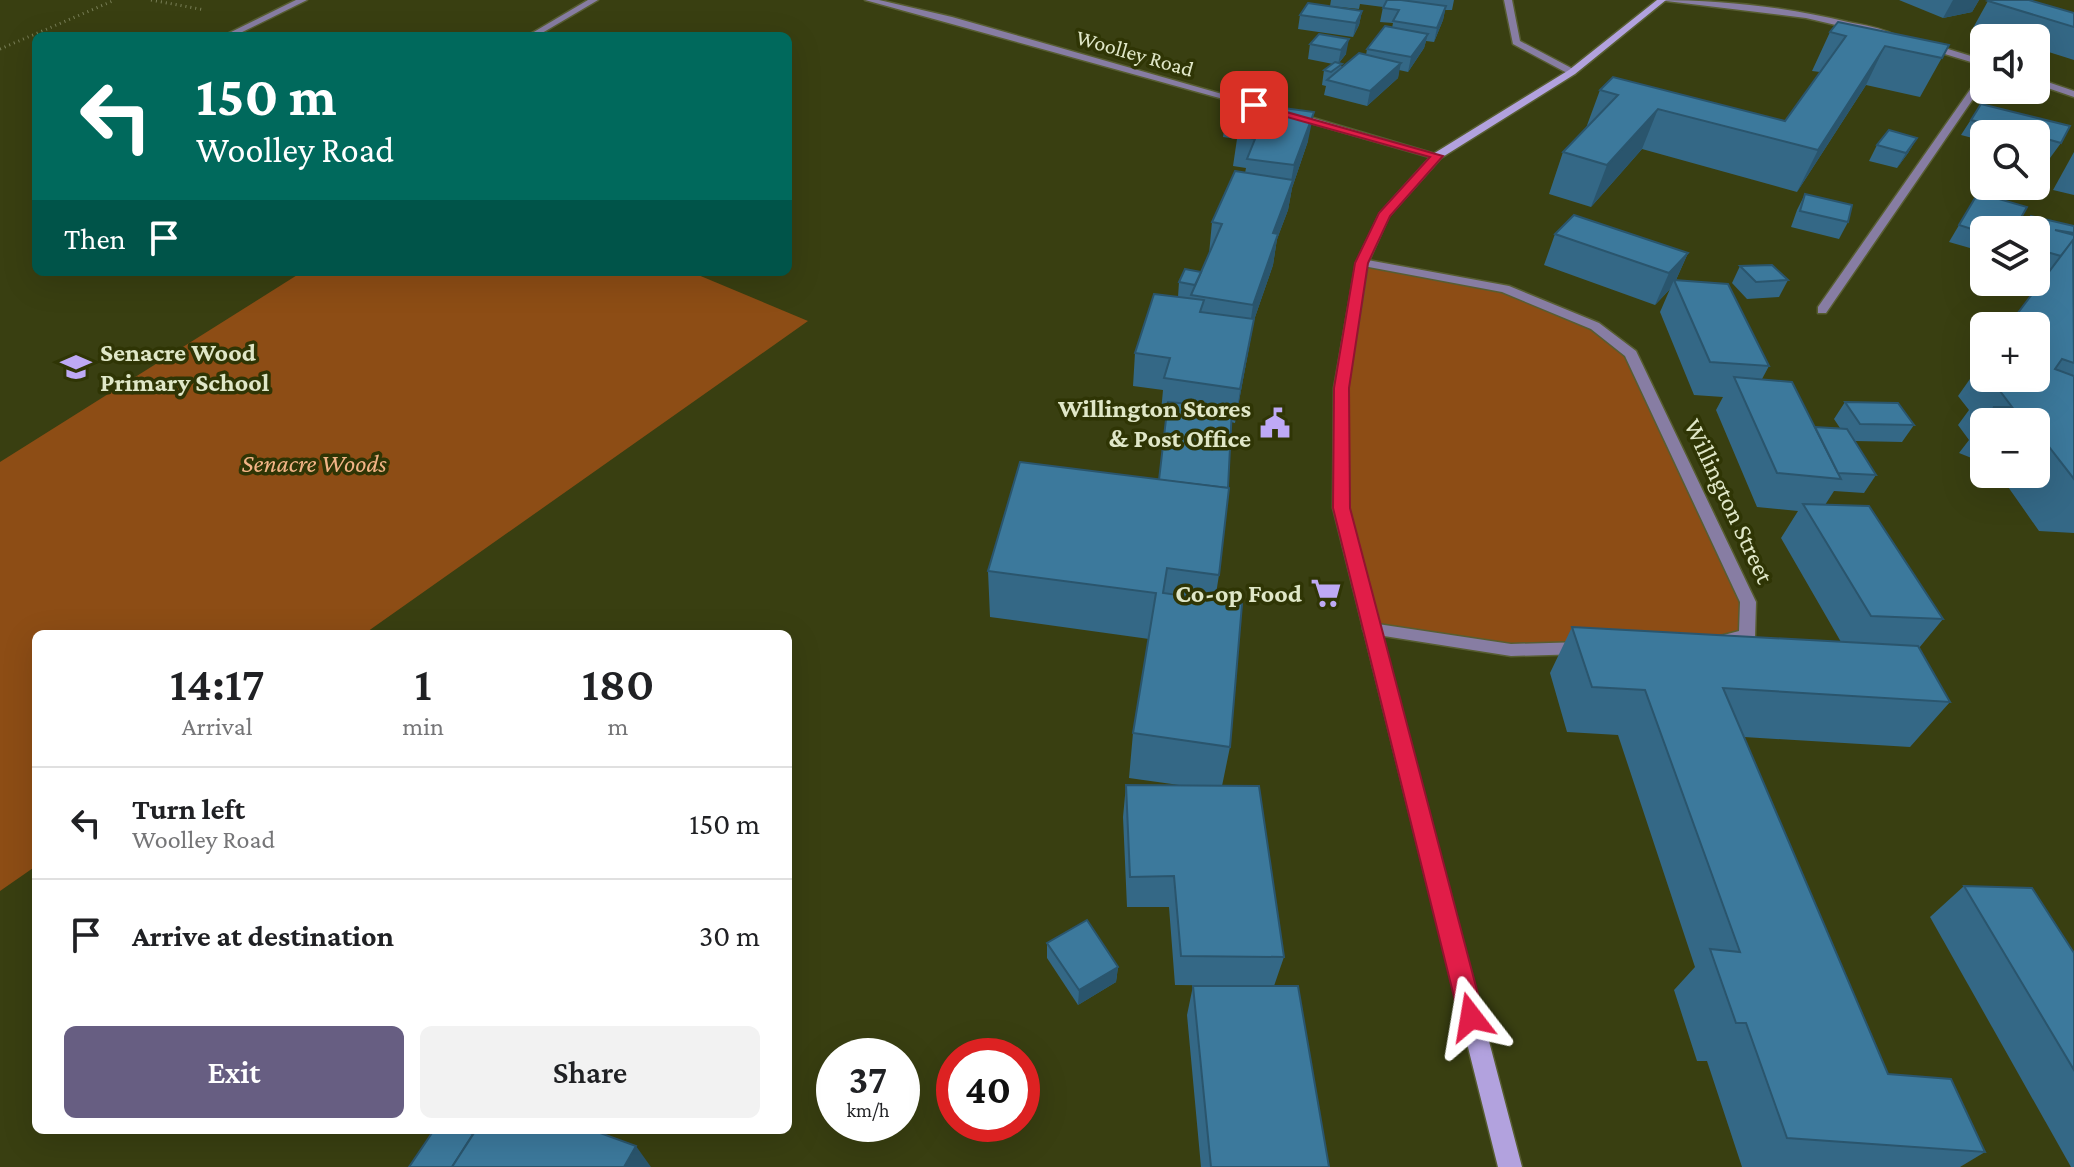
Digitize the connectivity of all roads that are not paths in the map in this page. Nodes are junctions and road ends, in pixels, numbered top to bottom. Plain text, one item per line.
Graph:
1 (303, 0) edge
2 (594, 0) edge
3 (869, 0) edge
4 (1508, 0) edge
5 (1662, 0) edge
6 (235, 32) edge
7 (538, 32) edge
8 (1902, 38) edge
9 (1915, 42) edge
10 (1970, 59) edge
11 (1572, 72) junction
12 (2050, 86) edge
13 (2074, 94) edge
14 (1970, 96) edge
15 (1437, 156) junction
16 (1362, 263) junction
17 (1822, 310) dead end
18 (1371, 629) junction
19 (1710, 642) edge
20 (1604, 647) edge
21 (1510, 1167) edge

1 - 6 street
2 - 7 street
3 - 15 street, Woolley Road
4 - 11 street
5 - 8 street
5 - 11 street
9 - 10 street
11 - 15 street
12 - 13 street
14 - 17 street
15 - 16 street
16 - 18 street
16 - 19 street, Willington Street
18 - 20 street
18 - 21 street

